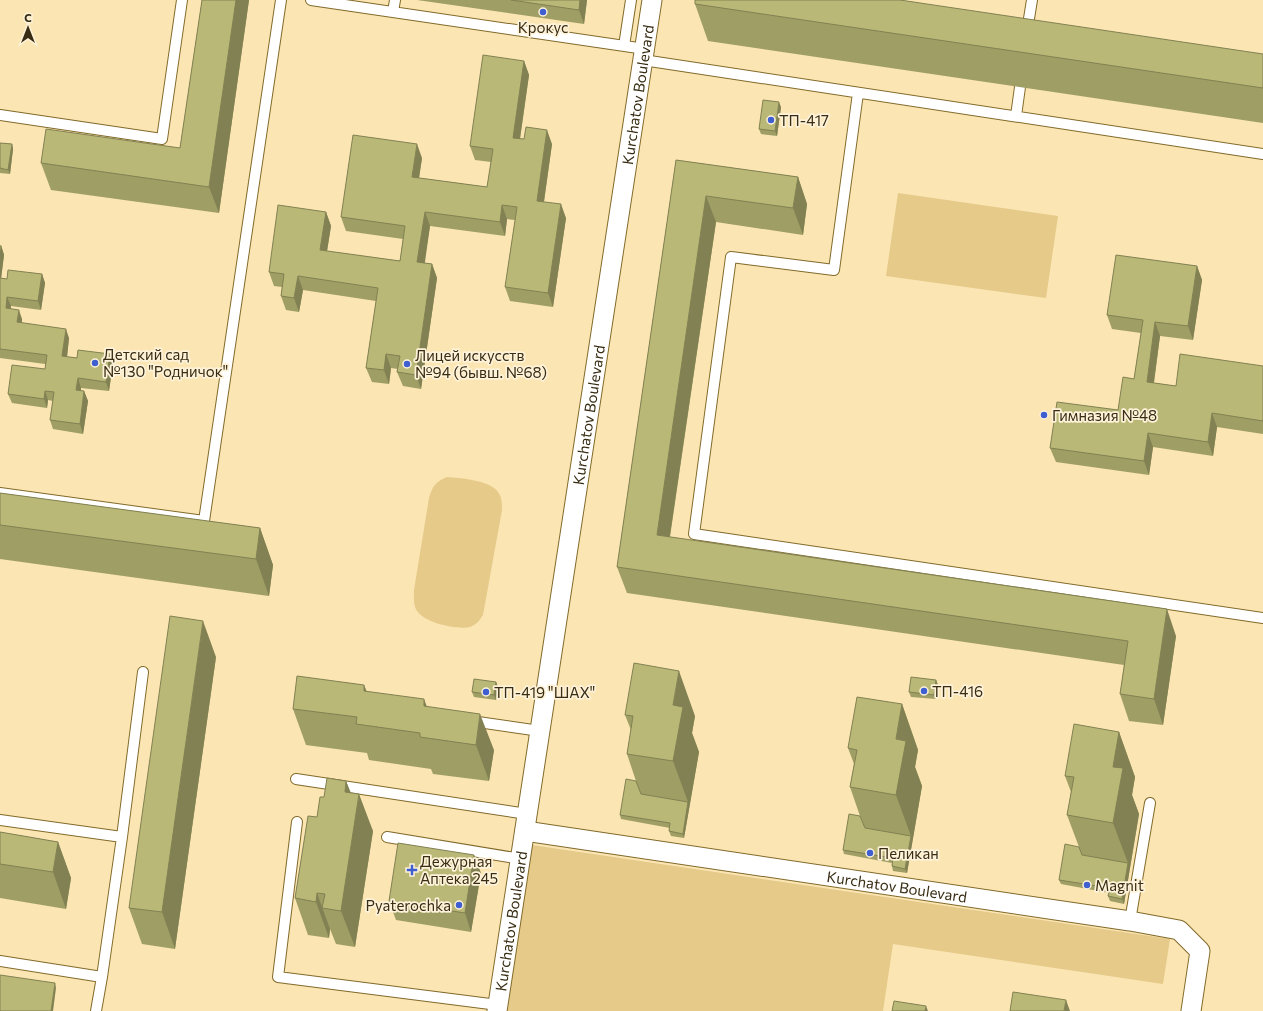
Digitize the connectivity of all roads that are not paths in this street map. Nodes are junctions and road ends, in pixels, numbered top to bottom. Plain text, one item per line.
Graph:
1 (182, 0) edge
2 (281, 0) edge
3 (311, 0) edge
4 (395, 0) edge
5 (631, 0) edge
6 (652, 0) edge
7 (1032, 0) edge
8 (393, 12) junction
9 (1026, 37) edge
10 (624, 46) junction
11 (644, 54) junction
12 (1020, 87) dead end
13 (858, 92) junction
14 (0, 115) edge
15 (1016, 116) junction
16 (1263, 154) edge
17 (0, 493) edge
18 (1263, 618) edge
19 (143, 672) dead end
20 (462, 720) edge
21 (540, 731) junction
22 (296, 779) dead end
23 (1150, 803) dead end
24 (0, 820) edge
25 (297, 822) dead end
26 (526, 822) junction
27 (122, 837) junction
28 (387, 837) dead end
29 (521, 859) junction
30 (1130, 921) junction
31 (0, 961) edge
32 (102, 977) junction
33 (498, 1008) edge
34 (96, 1011) edge
35 (1191, 1011) edge

1 - 14 lane
2 - 17 lane
3 - 8 lane
4 - 8 lane
5 - 10 lane
6 - 11 street, Kurchatov Boulevard
7 - 9 lane
8 - 10 lane
10 - 11 lane
11 - 13 lane
11 - 21 street, Kurchatov Boulevard
12 - 15 lane
13 - 15 lane
13 - 18 lane
15 - 16 lane
19 - 27 lane
20 - 21 lane
21 - 26 street, Kurchatov Boulevard
22 - 26 lane
23 - 30 lane
24 - 27 lane
25 - 33 lane
26 - 29 street, Kurchatov Boulevard
26 - 30 street, Kurchatov Boulevard
27 - 32 lane
28 - 29 lane
29 - 33 street, Kurchatov Boulevard
30 - 35 street, Kurchatov Boulevard
31 - 32 lane
32 - 34 lane

